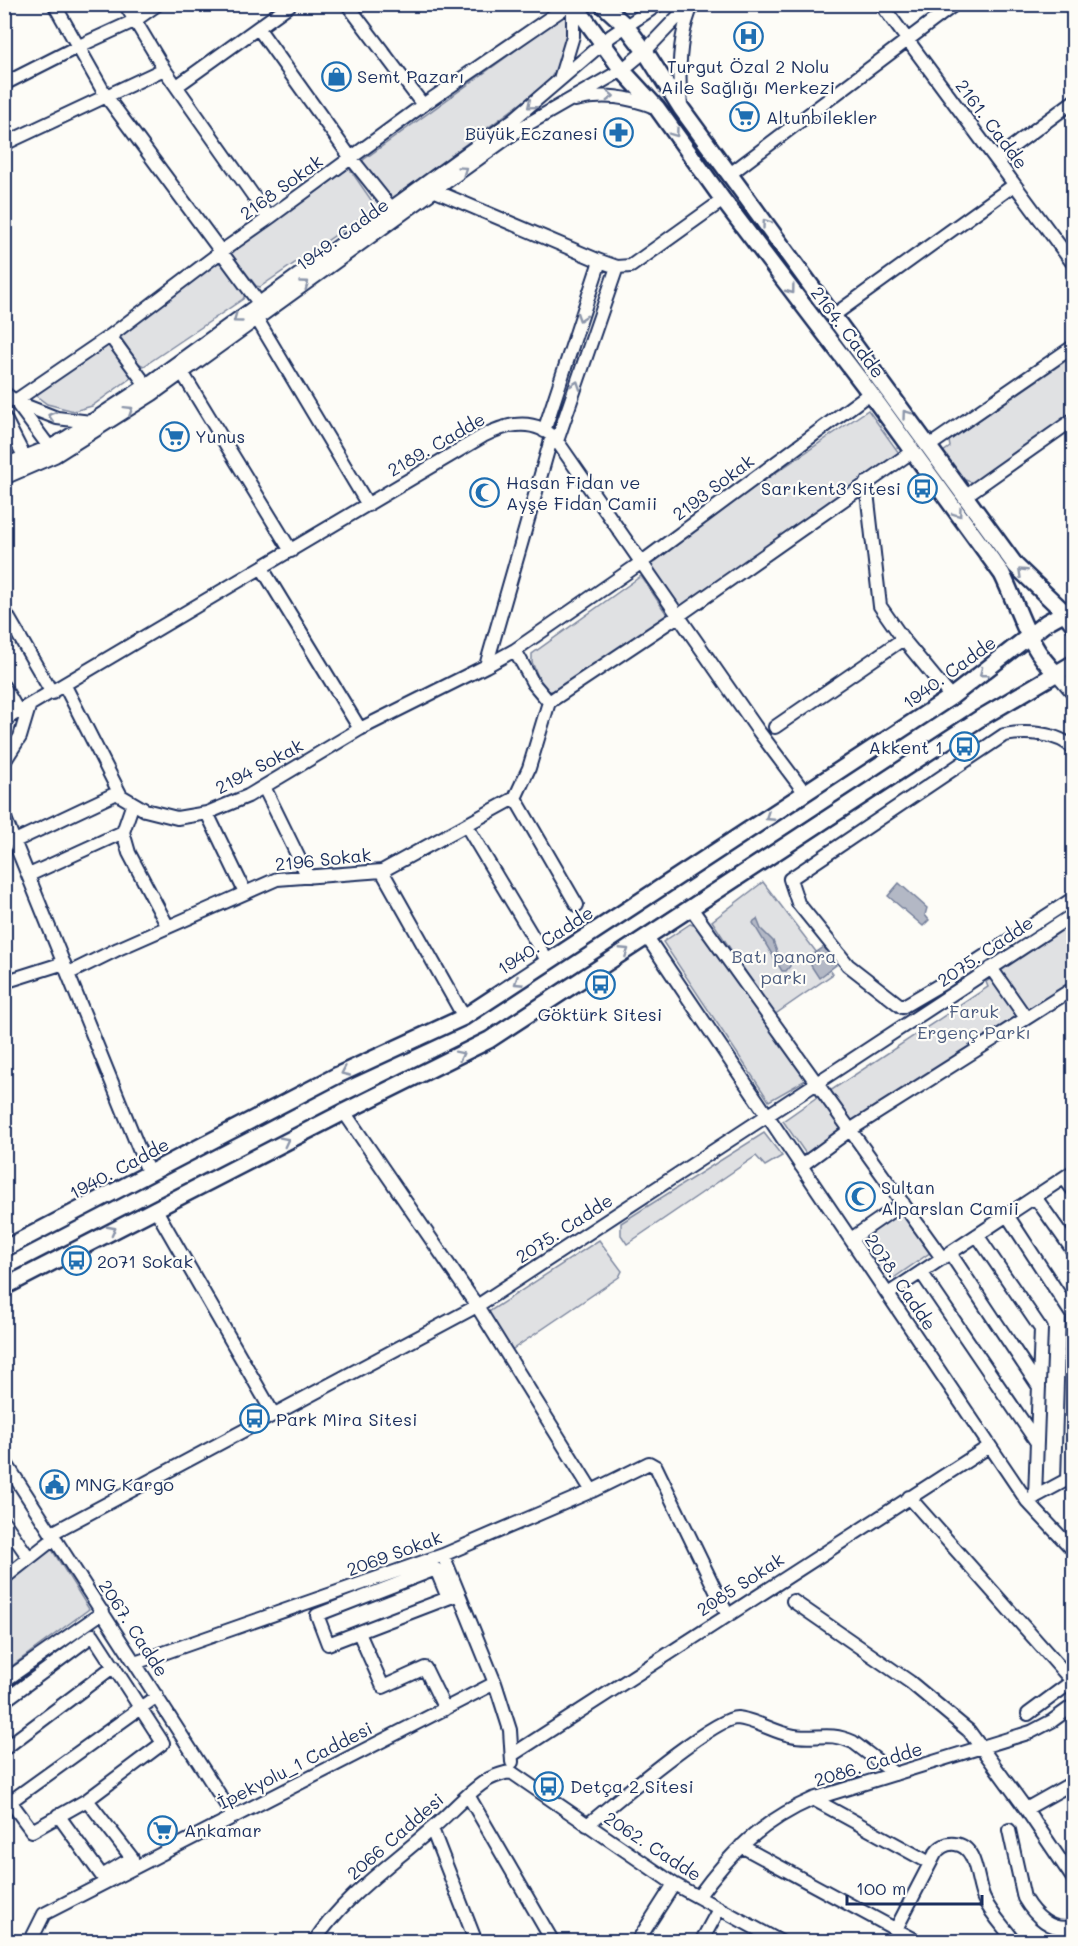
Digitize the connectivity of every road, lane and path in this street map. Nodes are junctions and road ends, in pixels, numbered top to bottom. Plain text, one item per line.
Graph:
1 (54, 4) edge
2 (125, 4) edge
3 (158, 4) edge
4 (291, 4) edge
5 (347, 4) edge
6 (572, 4) edge
7 (602, 4) edge
8 (659, 4) edge
9 (691, 4) edge
10 (881, 4) edge
11 (955, 4) edge
12 (134, 21) junction
13 (626, 26) junction
14 (258, 28) junction
15 (907, 40) junction
16 (602, 44) junction
17 (77, 47) junction
18 (645, 51) junction
19 (164, 69) junction
20 (622, 70) junction
21 (560, 81) junction
22 (4, 84) edge
23 (177, 86) junction
24 (106, 96) junction
25 (1074, 101) edge
26 (562, 103) junction
27 (423, 105) junction
28 (657, 108) junction
29 (681, 108) junction
30 (4, 144) edge
31 (351, 158) junction
32 (996, 159) junction
33 (730, 174) junction
34 (1014, 184) junction
35 (433, 190) junction
36 (723, 200) junction
37 (391, 208) junction
38 (269, 218) junction
39 (222, 250) junction
40 (1072, 258) edge
41 (600, 261) junction
42 (617, 267) junction
43 (260, 303) junction
44 (834, 315) junction
45 (257, 319) junction
46 (110, 336) junction
47 (1074, 346) edge
48 (183, 374) junction
49 (146, 385) junction
50 (4, 393) edge
51 (870, 393) junction
52 (15, 401) junction
53 (4, 417) edge
54 (1074, 419) edge
55 (92, 422) junction
56 (551, 436) junction
57 (929, 446) junction
58 (52, 451) junction
59 (913, 452) junction
60 (27, 462) junction
61 (4, 465) edge
62 (4, 478) edge
63 (866, 483) junction
64 (964, 496) junction
65 (368, 505) junction
66 (291, 550) junction
67 (642, 562) junction
68 (262, 568) junction
69 (1069, 609) edge
70 (4, 610) edge
71 (678, 616) junction
72 (1074, 626) edge
73 (1029, 637) junction
74 (903, 639) junction
75 (515, 650) junction
76 (1074, 663) edge
77 (486, 666) junction
78 (1057, 674) junction
79 (65, 686) junction
80 (4, 687) edge
81 (52, 693) junction
82 (1074, 694) edge
83 (951, 697) junction
84 (549, 702) junction
85 (24, 710) junction
86 (4, 720) edge
87 (775, 727) dead end
88 (360, 729) junction
89 (1074, 749) edge
90 (4, 762) edge
91 (264, 787) junction
92 (119, 792) junction
93 (805, 793) junction
94 (515, 798) junction
95 (133, 803) junction
96 (207, 813) junction
97 (4, 816) edge
98 (466, 825) junction
99 (123, 832) junction
100 (15, 841) junction
101 (382, 871) junction
102 (29, 875) junction
103 (308, 877) junction
104 (246, 892) junction
105 (1074, 898) edge
106 (577, 905) dead end
107 (691, 908) junction
108 (1074, 914) edge
109 (168, 927) junction
110 (647, 937) junction
111 (548, 962) junction
112 (66, 968) junction
113 (992, 968) junction
114 (4, 982) edge
115 (1074, 988) edge
116 (464, 1017) junction
117 (1026, 1018) junction
118 (817, 1084) junction
119 (344, 1112) junction
120 (768, 1116) junction
121 (850, 1130) junction
122 (801, 1166) junction
123 (149, 1174) junction
124 (1069, 1175) edge
125 (1074, 1191) edge
126 (1035, 1197) junction
127 (903, 1203) junction
128 (155, 1208) junction
129 (1007, 1215) junction
130 (977, 1235) junction
131 (851, 1239) junction
132 (4, 1249) edge
133 (1074, 1252) edge
134 (946, 1256) junction
135 (921, 1272) junction
136 (4, 1287) edge
137 (888, 1294) junction
138 (477, 1306) junction
139 (1073, 1316) edge
140 (1039, 1387) junction
141 (274, 1414) junction
142 (1036, 1441) junction
143 (990, 1446) junction
144 (4, 1460) edge
145 (1071, 1478) edge
146 (592, 1491) junction
147 (909, 1497) junction
148 (1031, 1499) junction
149 (4, 1522) edge
150 (53, 1535) junction
151 (1074, 1551) edge
152 (443, 1555) junction
153 (29, 1558) junction
154 (4, 1578) edge
155 (453, 1596) junction
156 (793, 1601) dead end
157 (103, 1612) junction
158 (727, 1614) junction
159 (359, 1632) junction
160 (135, 1663) junction
161 (114, 1666) junction
162 (1073, 1680) edge
163 (4, 1681) edge
164 (495, 1683) junction
165 (156, 1696) junction
166 (4, 1701) edge
167 (1074, 1706) edge
168 (140, 1708) junction
169 (445, 1709) junction
170 (1028, 1714) dead end
171 (982, 1747) junction
172 (4, 1749) edge
173 (512, 1755) junction
174 (511, 1772) junction
175 (895, 1774) junction
176 (1074, 1782) edge
177 (468, 1795) junction
178 (813, 1799) junction
179 (87, 1800) junction
180 (7, 1801) edge
181 (1026, 1809) junction
182 (58, 1815) junction
183 (234, 1817) junction
184 (587, 1825) junction
185 (432, 1829) junction
186 (1009, 1830) dead end
187 (741, 1846) junction
188 (930, 1863) junction
189 (1074, 1880) edge
190 (674, 1884) junction
191 (698, 1897) junction
192 (718, 1909) junction
193 (1074, 1926) edge
194 (896, 1929) junction
195 (1074, 1936) edge
196 (547, 1939) edge
197 (30, 1941) edge
198 (314, 1941) edge
199 (476, 1941) edge
200 (637, 1941) edge
201 (701, 1941) edge
202 (781, 1941) edge
203 (920, 1941) edge
204 (1015, 1941) edge
205 (1065, 1941) edge

1 - 17 street
2 - 12 street
3 - 12 street
4 - 14 street
5 - 27 street
6 - 16 main road, 2164. Cadde
6 - 21 street
6 - 27 street, 2168 Sokak
7 - 13 main road, 2164. Cadde
8 - 13 street, 1949. Cadde
9 - 18 street, 1949. Cadde
9 - 29 street
10 - 15 street, 2161. Cadde
11 - 15 street
12 - 17 street
12 - 19 street
13 - 16 street, 1949. Cadde
13 - 18 main road, 2164. Cadde
14 - 23 street
14 - 31 street
15 - 32 street, 2161. Cadde
15 - 33 street
16 - 20 main road, 2164. Cadde
16 - 21 street, 1949. Cadde
17 - 22 street
17 - 24 street
18 - 20 street, 1949. Cadde
18 - 29 main road, 2164. Cadde
19 - 23 street
19 - 24 street
20 - 26 street, 1949. Cadde
20 - 28 main road, 2164. Cadde
21 -> 37 street, 1949. Cadde
23 - 38 street
24 - 30 street
24 - 39 street
25 - 32 street
26 -> 28 street
35 -> 26 street, 1949. Cadde
27 - 31 street, 2168 Sokak
28 -> 36 main road, 2164. Cadde
29 - 33 main road, 2164. Cadde
31 - 37 street
31 - 38 street, 2168 Sokak
32 - 34 street, 2161. Cadde
44 -> 33 main road, 2164. Cadde
34 - 40 street, 2161. Cadde
34 - 44 street
35 - 41 street
45 -> 35 street, 1949. Cadde
36 - 42 street
36 -> 51 main road, 2164. Cadde
37 - 43 street, 1949. Cadde
38 - 39 street, 2168 Sokak
39 - 43 street
39 - 46 street, 2168 Sokak
41 - 42 street
41 -> 56 street
56 -> 42 street
43 -> 49 street, 1949. Cadde
57 -> 44 main road, 2164. Cadde
45 - 48 street, 1949. Cadde
45 - 65 street
46 - 49 street
46 - 52 street, 2168 Sokak
47 - 57 street
58 -> 48 street, 1949. Cadde
48 - 66 street
49 - 55 street, 1949. Cadde
50 - 52 street
51 - 59 main road, 2164. Cadde
51 - 67 street, 2193 Sokak
55 -> 52 street
52 - 58 street
53 - 60 street
54 - 64 street
55 - 58 street, 1949. Cadde
56 - 65 street, 2189. Cadde
56 - 67 street
56 - 77 street
57 - 64 main road, 2164. Cadde
58 - 60 street, 1949. Cadde
59 - 63 street
59 -> 73 main road, 2164. Cadde
60 - 61 street, 1949. Cadde
60 - 62 street, 1949. Cadde
63 - 71 street
63 - 74 street
69 -> 64 main road, 2164. Cadde
65 - 66 street, 2189. Cadde
66 - 68 street, 2189. Cadde
67 - 71 street
67 - 75 street, 2193 Sokak
68 - 79 street, 2189. Cadde
68 - 88 street
69 - 72 main road, 2164. Cadde
69 - 73 main road, 1940. Cadde
70 - 81 street
71 - 84 street
71 - 93 street
73 - 78 main road, 2164. Cadde
73 -> 83 main road, 1940. Cadde
74 - 83 street
74 - 87 street
75 - 77 street, 2193 Sokak
75 - 84 street
76 - 78 main road
77 - 88 street, 2194 Sokak
78 - 82 street, 2164. Cadde
78 - 107 main road
79 - 81 street, 2189. Cadde
79 - 92 street, 2194 Sokak
80 - 85 street
81 - 85 street, 2189. Cadde
83 - 93 main road, 1940. Cadde
84 - 94 street
85 - 86 street, 2189. Cadde
85 - 90 street
88 - 91 street, 2194 Sokak
89 - 105 street
91 - 96 street, 2194 Sokak
91 - 103 street
92 - 95 street, 2194 Sokak
92 - 100 street
93 -> 111 main road, 1940. Cadde
94 - 98 street, 2196 Sokak
94 - 106 street
95 - 96 street, 2194 Sokak
95 - 99 street
96 - 104 street
97 - 100 street
98 - 101 street, 2196 Sokak
98 - 111 street
99 - 102 street
99 - 109 street
100 - 102 street
101 - 103 street, 2196 Sokak
101 - 116 street
102 - 112 street
103 - 104 street, 2196 Sokak
104 - 109 street, 2196 Sokak
107 - 110 main road
107 - 118 street
108 - 113 street, 2075. Cadde
109 - 112 street, 2196 Sokak
119 -> 110 main road
110 - 120 street, 2078. Cadde
111 -> 116 main road, 1940. Cadde
112 - 114 street, 2196 Sokak
112 - 123 street
113 - 117 street
113 - 118 street, 2075. Cadde
115 - 117 street
116 -> 123 main road, 1940. Cadde
117 - 121 street
118 - 120 street, 2075. Cadde
118 - 121 street
128 -> 119 main road
119 - 138 street
120 - 122 street, 2078. Cadde
120 - 138 street, 2075. Cadde
121 - 122 street
121 - 127 street
122 - 131 street, 2078. Cadde
123 - 132 main road, 1940. Cadde
124 - 125 street
124 - 126 street
126 - 129 street
126 - 133 street
127 - 131 street
127 - 134 street
136 -> 128 main road
128 - 141 street
129 - 130 street
129 - 139 street
130 - 134 street
130 - 140 street
131 - 137 street, 2078. Cadde
134 - 135 street
134 - 140 street
135 - 137 street
135 - 142 street
137 - 143 street, 2078. Cadde
138 - 141 street, 2075. Cadde
138 - 146 street
139 - 145 street
140 - 142 street
141 - 150 street, 2075. Cadde
142 - 148 street
143 - 147 street, 2085 Sokak
143 - 148 street, 2078. Cadde
144 - 150 street, 2067. Cadde
145 - 148 street
146 - 152 street, 2069 Sokak
146 - 158 street, 2069 Sokak
147 - 158 street, 2085 Sokak
147 - 162 street
148 - 151 street, 2078. Cadde
149 - 153 street
150 - 153 street, 2075. Cadde
150 - 157 street, 2067. Cadde
152 - 155 street
152 - 160 street, 2069 Sokak
153 - 154 street, 2075. Cadde
155 - 159 street
155 - 159 street
155 - 164 street
156 - 171 street
157 - 160 street, 2067. Cadde
157 - 163 street
158 - 173 street, 2085 Sokak
159 - 169 street
160 - 165 street, 2067. Cadde
161 - 166 street
161 - 168 street
161 - 172 street
162 - 170 street
164 - 169 street, İpekyolu_1 Caddesi
164 - 173 street
165 - 168 street
165 - 183 street, 2067. Cadde
167 - 171 street, 2086. Cadde
168 - 179 street
168 - 180 street
169 - 183 street, İpekyolu_1 Caddesi
171 - 175 street, 2086. Cadde
171 - 181 street
173 - 174 street
174 - 177 street, 2066 Caddesi
174 - 184 street, 2062. Cadde
175 - 178 street, 2086. Cadde
175 - 184 street
176 - 181 street
177 - 185 street, 2066 Caddesi
177 - 196 street
178 - 187 street, 2086. Cadde
178 - 188 street
179 - 182 street
179 - 182 street
180 - 182 street
181 - 189 street
183 - 197 street, İpekyolu_1 Caddesi
184 - 190 street, 2062. Cadde
185 - 198 street, 2066 Caddesi
185 - 199 street
186 - 193 street
187 - 191 street, 2086. Cadde
187 - 194 street
188 - 194 street
188 - 204 street
190 - 191 street, 2062. Cadde
190 - 200 street
191 - 192 street, 2062. Cadde
192 - 201 street
192 - 202 street, 2062. Cadde
194 - 203 street
195 - 205 street

